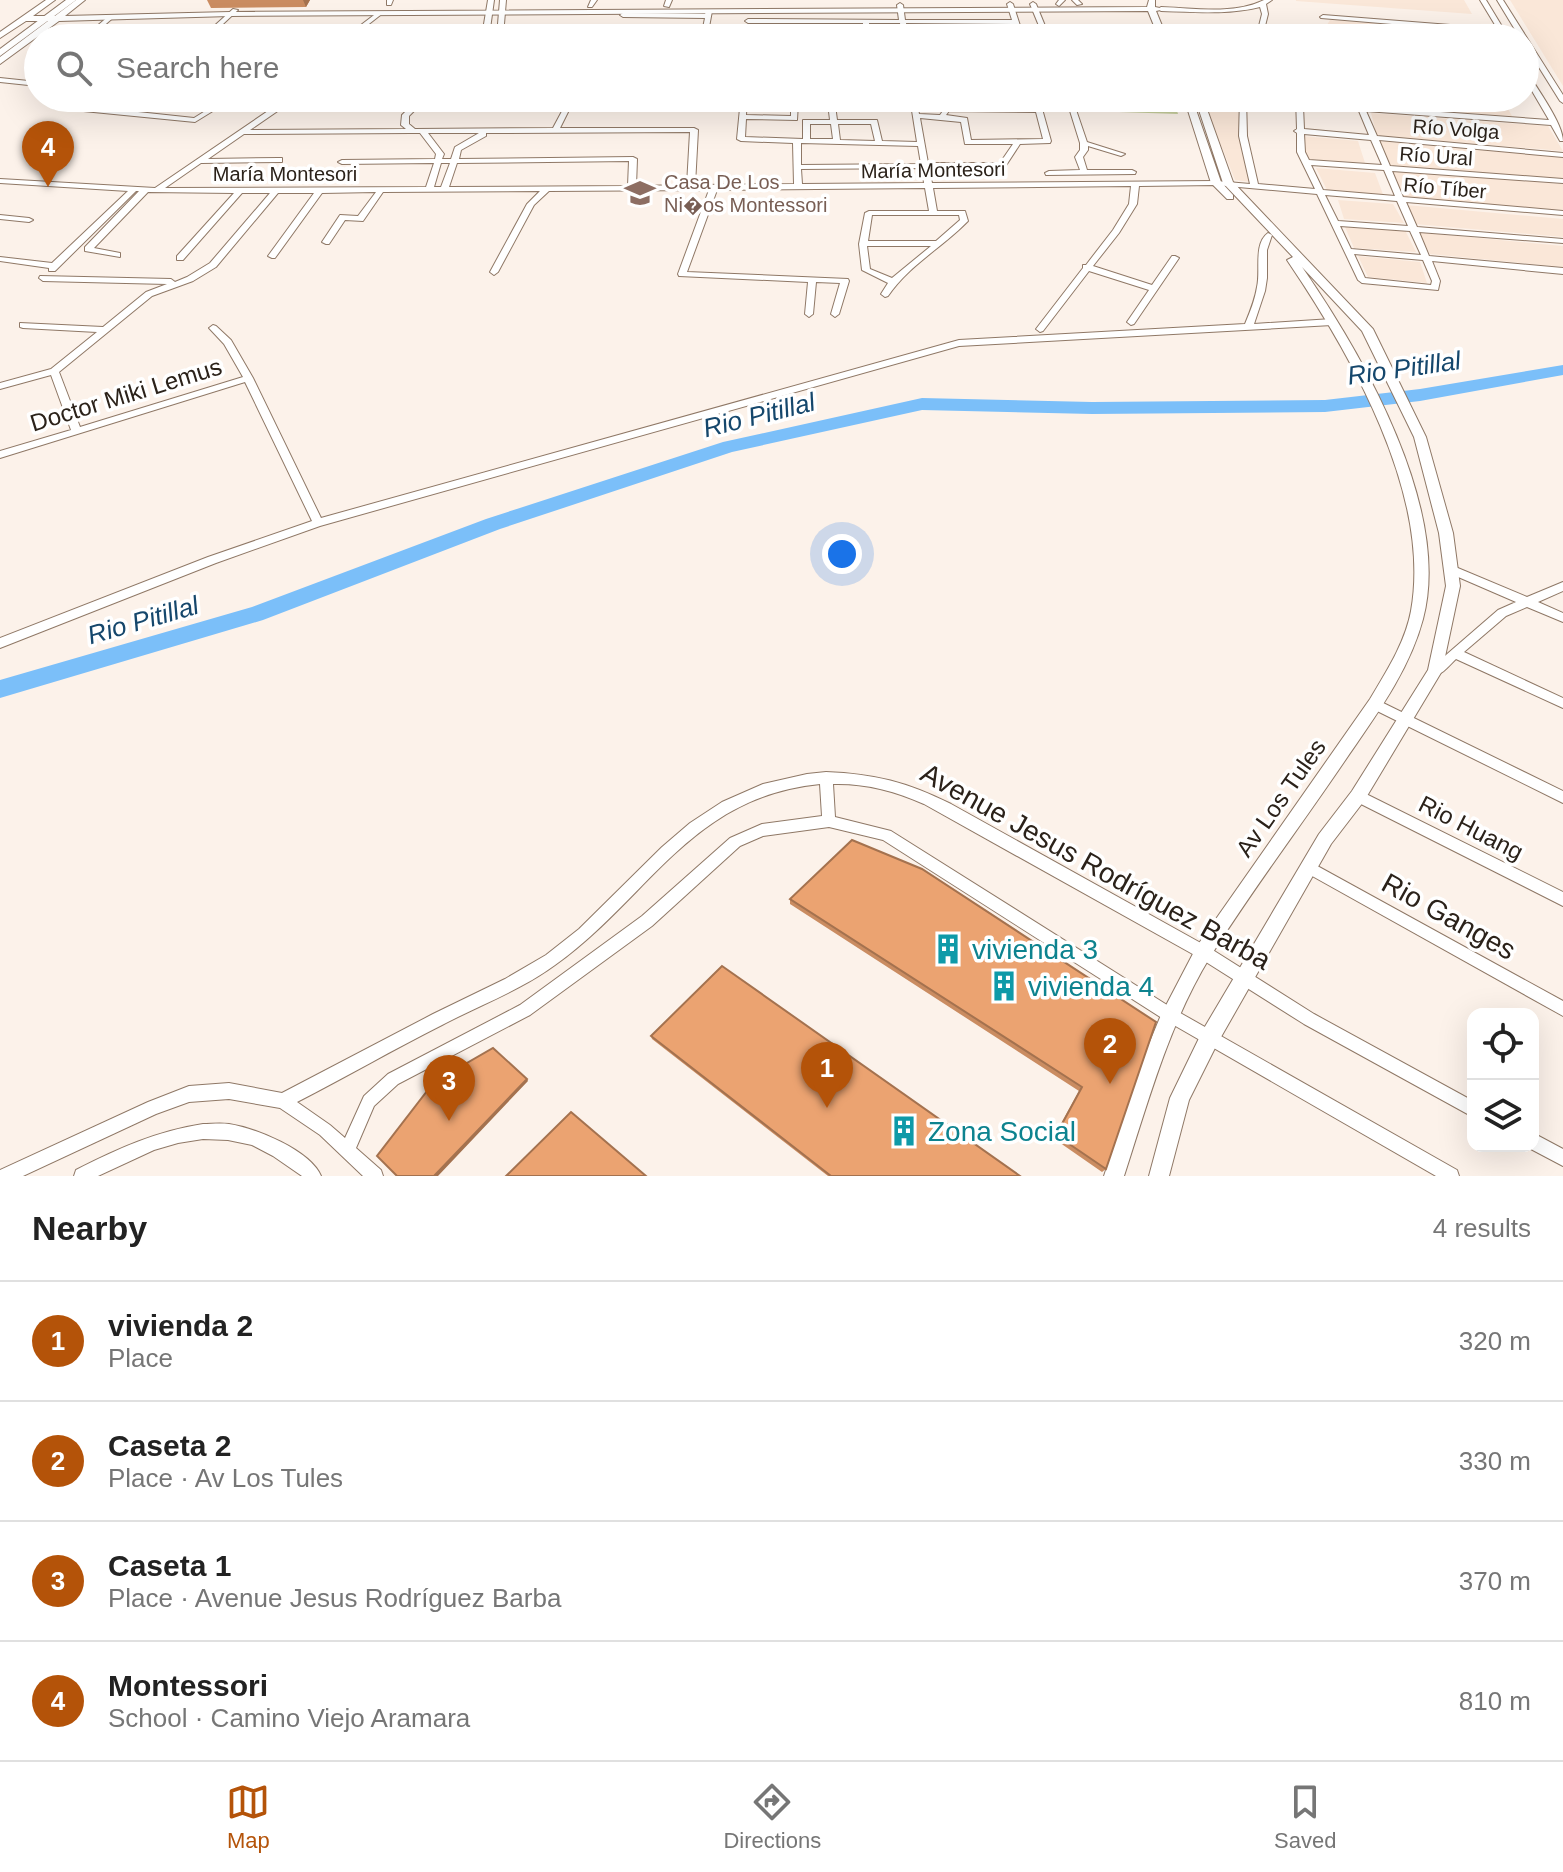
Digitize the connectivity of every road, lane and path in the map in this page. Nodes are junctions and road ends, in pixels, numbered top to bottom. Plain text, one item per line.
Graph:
1 (51, 0) edge
2 (62, 0) edge
3 (72, 0) edge
4 (81, 0) edge
5 (1483, 0) edge
6 (1500, 0) edge
7 (1060, 2) edge
8 (1077, 2) edge
9 (1193, 2) edge
10 (1264, 2) edge
11 (592, 3) edge
12 (668, 3) edge
13 (1156, 4) edge
14 (490, 6) edge
15 (503, 6) edge
16 (1011, 6) junction
17 (1034, 6) junction
18 (900, 7) junction
19 (749, 10) junction
20 (232, 12) junction
21 (380, 13) junction
22 (709, 13) junction
23 (623, 15) dead end
24 (45, 16) junction
25 (112, 16) junction
26 (1495, 18) junction
27 (1514, 19) junction
28 (748, 21) junction
29 (866, 21) joint
30 (902, 21) junction
31 (1016, 22) joint
32 (27, 24) edge
33 (33, 24) edge
34 (36, 24) edge
35 (103, 24) edge
36 (219, 24) edge
37 (365, 24) edge
38 (707, 24) edge
39 (748, 24) edge
40 (903, 24) edge
41 (1041, 24) edge
42 (1160, 24) edge
43 (1166, 24) edge
44 (1262, 24) edge
45 (1321, 24) edge
46 (1416, 24) edge
47 (1498, 24) edge
48 (1517, 24) edge
49 (24, 25) edge
50 (24, 30) edge
51 (0, 36) edge
52 (24, 36) edge
53 (0, 45) edge
54 (1, 57) edge
55 (1539, 61) edge
56 (0, 80) edge
57 (24, 83) edge
58 (1539, 96) edge
59 (1563, 101) edge
60 (114, 112) edge
61 (208, 112) edge
62 (271, 112) edge
63 (409, 112) edge
64 (565, 112) edge
65 (743, 112) edge
66 (794, 112) edge
67 (833, 112) edge
68 (915, 112) edge
69 (945, 112) edge
70 (1040, 112) edge
71 (1074, 112) edge
72 (1194, 112) edge
73 (1203, 112) edge
74 (1243, 112) edge
75 (1298, 112) edge
76 (1363, 112) edge
77 (1392, 112) edge
78 (406, 115) junction
79 (916, 116) junction
80 (743, 117) junction
81 (942, 117) junction
82 (834, 122) junction
83 (1555, 123) junction
84 (555, 131) junction
85 (1298, 131) junction
86 (243, 132) junction
87 (391, 132) junction
88 (418, 132) junction
89 (487, 132) junction
90 (1373, 139) junction
91 (1563, 139) edge
92 (797, 142) junction
93 (807, 142) junction
94 (837, 143) junction
95 (879, 143) junction
96 (1017, 143) junction
97 (1084, 143) junction
98 (920, 144) junction
99 (1121, 154) dead end
100 (1563, 155) edge
101 (440, 159) junction
102 (455, 159) junction
103 (279, 160) dead end
104 (201, 161) junction
105 (342, 162) dead end
106 (1306, 162) junction
107 (922, 166) junction
108 (797, 167) junction
109 (1385, 168) junction
110 (1084, 172) junction
111 (1132, 172) dead end
112 (1049, 173) dead end
113 (0, 181) edge
114 (1563, 181) edge
115 (1222, 183) junction
116 (1135, 184) junction
117 (929, 186) junction
118 (632, 187) junction
119 (691, 187) junction
120 (714, 187) junction
121 (798, 187) junction
122 (1255, 187) junction
123 (430, 188) junction
124 (445, 188) junction
125 (134, 189) junction
126 (382, 189) junction
127 (523, 189) junction
128 (547, 189) junction
129 (145, 190) junction
130 (157, 190) junction
131 (320, 190) junction
132 (240, 191) junction
133 (276, 191) junction
134 (1325, 194) junction
135 (1399, 200) junction
136 (531, 204) junction
137 (933, 212) junction
138 (1563, 213) edge
139 (0, 217) edge
140 (29, 220) dead end
141 (1337, 223) junction
142 (1412, 228) junction
143 (1268, 235) junction
144 (1563, 241) edge
145 (326, 242) dead end
146 (940, 243) junction
147 (863, 244) junction
148 (1348, 251) junction
149 (117, 255) dead end
150 (272, 256) dead end
151 (1425, 257) junction
152 (180, 258) dead end
153 (1175, 258) dead end
154 (0, 259) edge
155 (54, 266) junction
156 (1086, 267) junction
157 (1563, 271) edge
158 (494, 272) dead end
159 (812, 279) junction
160 (145, 281) junction
161 (179, 282) junction
162 (893, 282) junction
163 (1155, 289) junction
164 (885, 294) dead end
165 (130, 308) junction
166 (809, 314) dead end
167 (835, 314) dead end
168 (1131, 322) dead end
169 (23, 325) dead end
170 (1334, 325) junction
171 (1248, 327) junction
172 (213, 328) dead end
173 (102, 329) junction
174 (1040, 329) dead end
175 (54, 371) junction
176 (248, 378) junction
177 (0, 386) edge
178 (76, 430) junction
179 (0, 455) edge
180 (318, 523) junction
181 (1453, 570) junction
182 (1563, 586) edge
183 (1523, 602) junction
184 (1563, 618) edge
185 (0, 643) edge
186 (1454, 653) junction
187 (1435, 671) junction
188 (1563, 703) edge
189 (1375, 704) junction
190 (1403, 721) junction
191 (826, 778) junction
192 (1358, 796) junction
193 (1563, 797) edge
194 (829, 821) junction
195 (1310, 868) junction
196 (1563, 899) edge
197 (1203, 952) junction
198 (1246, 977) junction
199 (1563, 1009) edge
200 (1170, 1015) junction
201 (1210, 1037) junction
202 (283, 1101) junction
203 (1467, 1106) edge
204 (1539, 1144) edge
205 (347, 1152) junction
206 (1563, 1158) edge
207 (1161, 1175) edge
208 (5, 1176) edge
209 (82, 1176) edge
210 (313, 1176) edge
211 (375, 1176) edge
212 (1114, 1176) edge
213 (1451, 1176) edge

1 - 24 main road
2 - 24 highway
3 - 24 highway
4 - 24 main road
5 - 26 street
6 - 27 street
7 - 8 main road
7 - 17 main road
8 - 13 main road
9 - 10 street
9 - 13 street
10 - 13 street
10 - 44 street
11 - 12 main road
11 - 15 main road
12 - 18 main road
13 - 17 main road
13 - 42 main road
13 - 43 main road
14 - 15 main road
14 - 20 main road
14 - 21 main road
15 - 22 main road
16 - 17 main road
16 - 18 main road
16 - 31 street
17 - 41 street
18 - 19 main road
18 - 30 street
19 - 22 main road
19 - 28 street
20 - 21 main road
20 - 24 main road
20 - 25 main road
20 - 36 street
21 - 37 street
22 - 23 street
22 - 38 street
24 - 25 main road
24 - 32 main road
24 - 33 highway
24 - 34 highway
25 - 35 street
26 - 27 street
26 - 47 street
27 - 48 street
28 - 29 street
28 - 39 street
29 - 30 street
30 - 31 street
30 - 40 street
45 - 46 street
49 - 51 main road
50 - 53 highway
52 - 54 highway
55 - 59 street
56 - 57 street
58 - 83 street
60 - 61 street
62 - 86 street
63 - 78 street
64 - 84 street
65 - 80 street
66 - 80 street
67 - 82 street
68 - 79 street
69 - 81 street
70 - 96 street
71 - 97 street
72 - 115 main road
73 - 115 main road
74 - 122 street
75 - 85 street
76 - 90 street
77 - 83 street
78 - 87 street
78 - 88 street
79 - 81 street
79 - 98 street
80 - 92 street
81 - 96 street
82 - 93 street
82 - 94 street
82 - 95 street
83 - 91 street
84 - 89 street
84 - 119 street
85 - 90 street, Río Volga
85 - 106 street
86 - 87 street
86 - 104 street
87 - 88 street
88 - 89 street
88 - 101 street
89 - 102 street
90 - 100 street, Río Volga
90 - 109 street
92 - 93 street
92 - 108 street
93 - 94 street
94 - 95 street
95 - 98 street
96 - 107 street
97 - 99 street
97 - 110 street
98 - 107 street
101 - 102 street
101 - 105 street
101 - 123 street
102 - 118 street
102 - 124 street
103 - 104 street
104 - 130 street
106 - 109 street, Río Ural
106 - 134 street
107 - 108 street
107 - 117 street
108 - 121 street
109 - 114 street, Río Ural
109 - 135 street
110 - 111 street
110 - 112 street
113 - 125 street, María Montesori
115 - 116 street, María Montesori
115 - 122 street, María Montesori
115 - 143 main road, Av Los Tules
115 - 181 main road
116 - 117 street, María Montesori
116 - 156 street
117 - 121 street, María Montesori
117 - 137 street
118 - 119 street, María Montesori
118 - 128 street, María Montesori
119 - 120 street, María Montesori
120 - 121 street, María Montesori
120 - 159 street
122 - 134 street, María Montesori
123 - 124 street, María Montesori
123 - 126 street, María Montesori
124 - 127 street, María Montesori
125 - 129 street, María Montesori
125 - 155 street
126 - 131 street, María Montesori
126 - 145 street
127 - 128 street, María Montesori
127 - 136 street
128 - 136 street
129 - 130 street, María Montesori
129 - 149 street
130 - 132 street, María Montesori
131 - 133 street, María Montesori
131 - 150 street
132 - 133 street, María Montesori
132 - 152 street
133 - 161 street
134 - 135 street, Río Tíber
134 - 141 street
135 - 138 street, Río Tíber
135 - 142 street
136 - 158 street
137 - 146 street
137 - 147 street
139 - 140 street
141 - 142 street
141 - 148 street
142 - 144 street
142 - 151 street
143 - 170 main road, Av Los Tules
143 - 171 street
146 - 147 street
146 - 162 street
147 - 162 street
148 - 151 street
148 - 151 street
151 - 157 street
153 - 163 street
154 - 155 street
155 - 160 street
156 - 163 street
156 - 174 street
159 - 166 street
159 - 167 street
160 - 161 street
160 - 165 street
161 - 165 street
162 - 164 street
163 - 168 street
165 - 173 street
169 - 173 street
170 - 171 street
170 - 189 main road, Av Los Tules
171 - 180 street
172 - 176 street
173 - 175 street
175 - 177 street
175 - 178 street
176 - 178 street, Doctor Miki Lemus
176 - 180 street, Doctor Miki Lemus
178 - 179 street, Doctor Miki Lemus
180 - 185 street
181 - 183 street
181 - 187 main road
182 - 183 street
183 - 184 street
183 - 186 street
186 - 187 street
186 - 188 street
187 - 190 main road
189 - 190 street
189 - 197 main road, Av Los Tules
190 - 192 main road
190 - 193 street
191 - 194 street
191 - 197 street, Avenue Jesus Rodríguez Barba
191 - 202 street, Avenue Jesus Rodríguez Barba
192 - 195 main road
192 - 196 street, Rio Huang
194 - 200 street
194 - 205 street
195 - 198 main road
195 - 199 street, Rio Ganges
197 - 198 street, Avenue Jesus Rodríguez Barba
197 - 200 main road, Av Los Tules
198 - 201 main road
198 - 203 street, Avenue Jesus Rodríguez Barba
200 - 201 street
200 - 212 main road, Av Los Tules
201 - 207 main road
201 - 213 street
202 - 205 street
202 - 208 street
204 - 206 street
205 - 211 street
209 - 210 street

